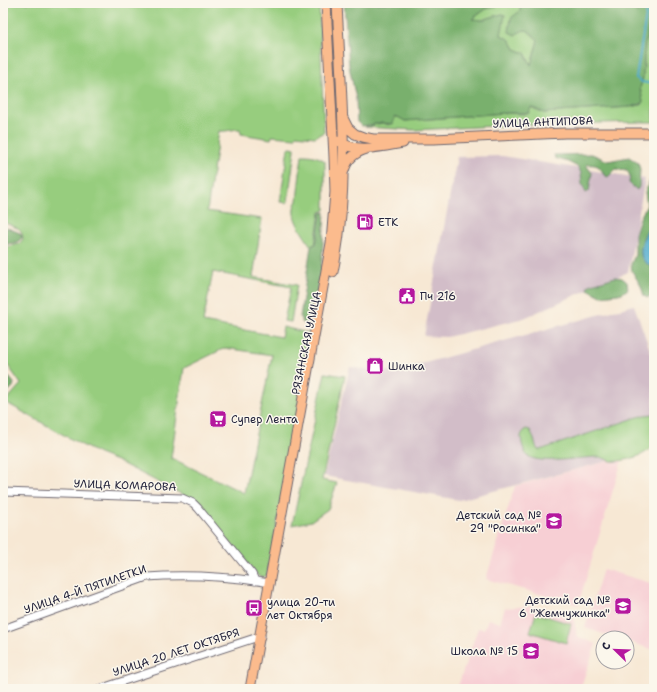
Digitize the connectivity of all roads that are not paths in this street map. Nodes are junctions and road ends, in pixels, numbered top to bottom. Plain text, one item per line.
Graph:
1 (326, 3) edge
2 (337, 3) edge
3 (332, 113) junction
4 (342, 114) junction
5 (654, 133) edge
6 (373, 143) junction
7 (343, 144) junction
8 (334, 156) junction
9 (344, 174) junction
10 (3, 492) edge
11 (277, 544) junction
12 (255, 581) junction
13 (270, 583) junction
14 (3, 630) edge
15 (261, 636) junction
16 (99, 689) edge
17 (250, 689) edge

1 - 3 main road
2 - 4 main road, РЯЗАНСКАЯ УЛИЦА
3 - 7 main road
3 - 8 main road, РЯЗАНСКАЯ УЛИЦА
4 - 6 main road, УЛИЦА АНТИПОВА
4 - 7 main road, РЯЗАНСКАЯ УЛИЦА
5 - 6 main road, УЛИЦА АНТИПОВА
6 - 7 main road, УЛИЦА АНТИПОВА
6 - 9 main road
7 - 8 main road
7 - 9 main road, РЯЗАНСКАЯ УЛИЦА
8 - 11 main road, РЯЗАНСКАЯ УЛИЦА
9 - 11 main road, РЯЗАНСКАЯ УЛИЦА
10 - 12 street, УЛИЦА КОМАРОВА
11 - 13 main road, РЯЗАНСКАЯ УЛИЦА
12 - 13 street, УЛИЦА 4-Й ПЯТИЛЕТКИ
12 - 14 street, УЛИЦА 4-Й ПЯТИЛЕТКИ
13 - 15 main road, РЯЗАНСКАЯ УЛИЦА
15 - 16 street, УЛИЦА 20 ЛЕТ ОКТЯБРЯ
15 - 17 main road, РЯЗАНСКАЯ УЛИЦА

